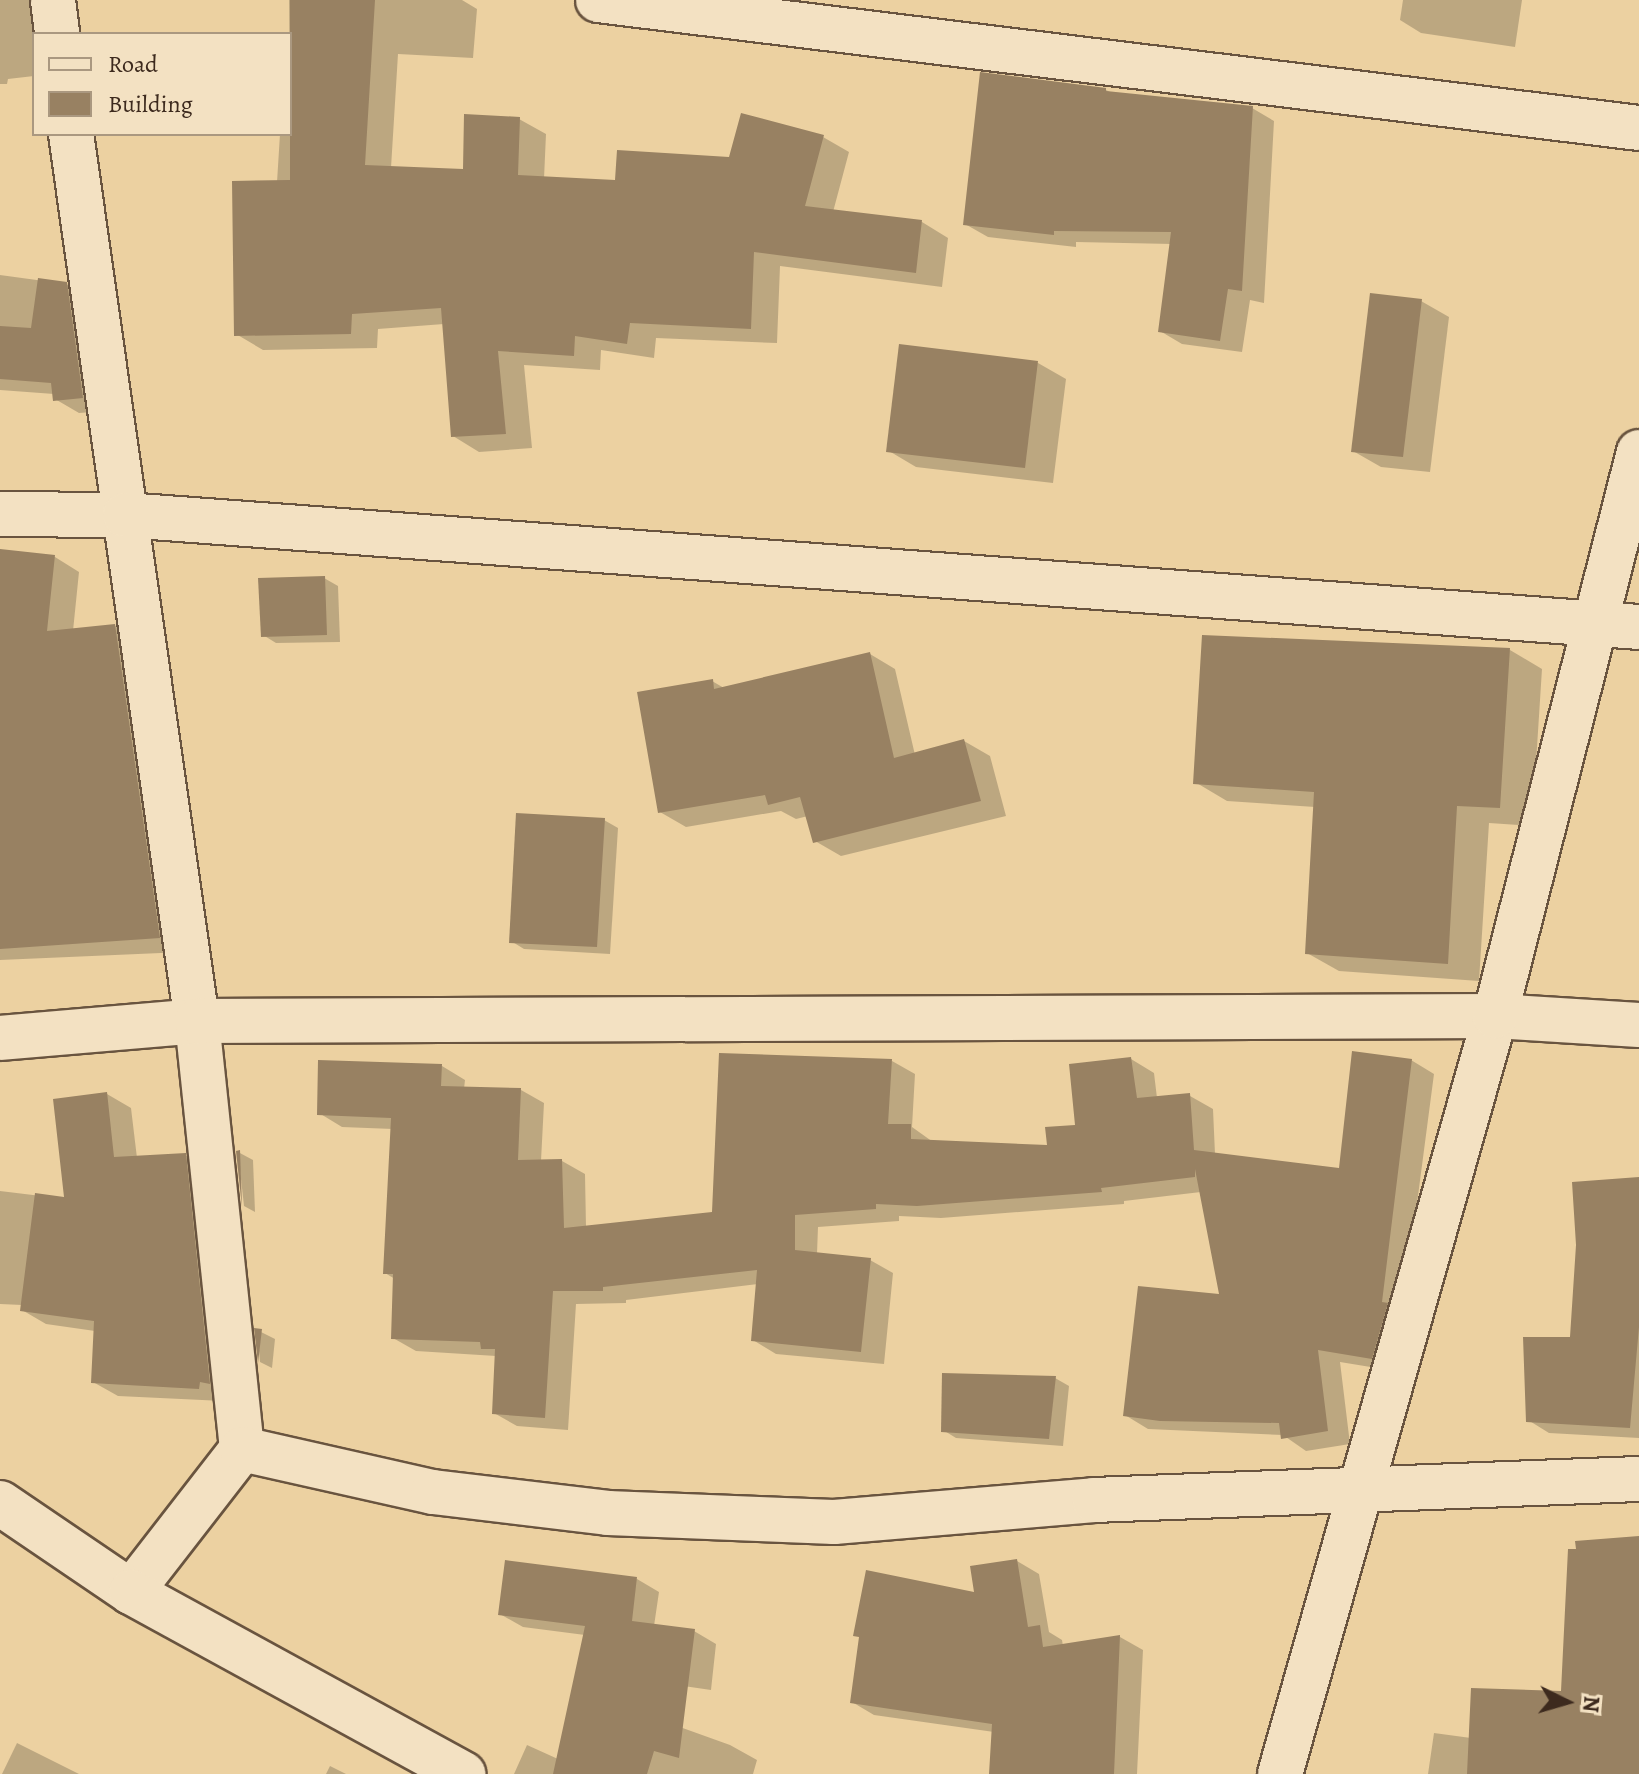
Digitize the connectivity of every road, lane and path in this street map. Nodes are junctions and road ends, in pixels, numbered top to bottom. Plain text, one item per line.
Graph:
1 (53, 0) edge
2 (598, 0) edge
3 (57, 32) edge
4 (1639, 128) edge
5 (71, 136) edge
6 (1639, 452) edge
7 (0, 514) edge
8 (125, 515) junction
9 (1596, 623) junction
10 (1639, 627) edge
11 (1495, 1016) junction
12 (197, 1021) junction
13 (1639, 1025) edge
14 (0, 1038) edge
15 (242, 1449) junction
16 (1639, 1479) edge
17 (1358, 1491) junction
18 (0, 1503) edge
19 (131, 1592) junction
20 (464, 1774) edge
21 (1280, 1774) edge

1 - 3 street
2 - 4 street
5 - 8 street
6 - 9 street
7 - 8 street
8 - 9 street
8 - 12 street
9 - 10 street
9 - 11 street
11 - 12 street
11 - 13 street
11 - 17 street
12 - 14 street
12 - 15 street
15 - 17 street
15 - 19 street
16 - 17 street
17 - 21 street
18 - 19 street
19 - 20 street

